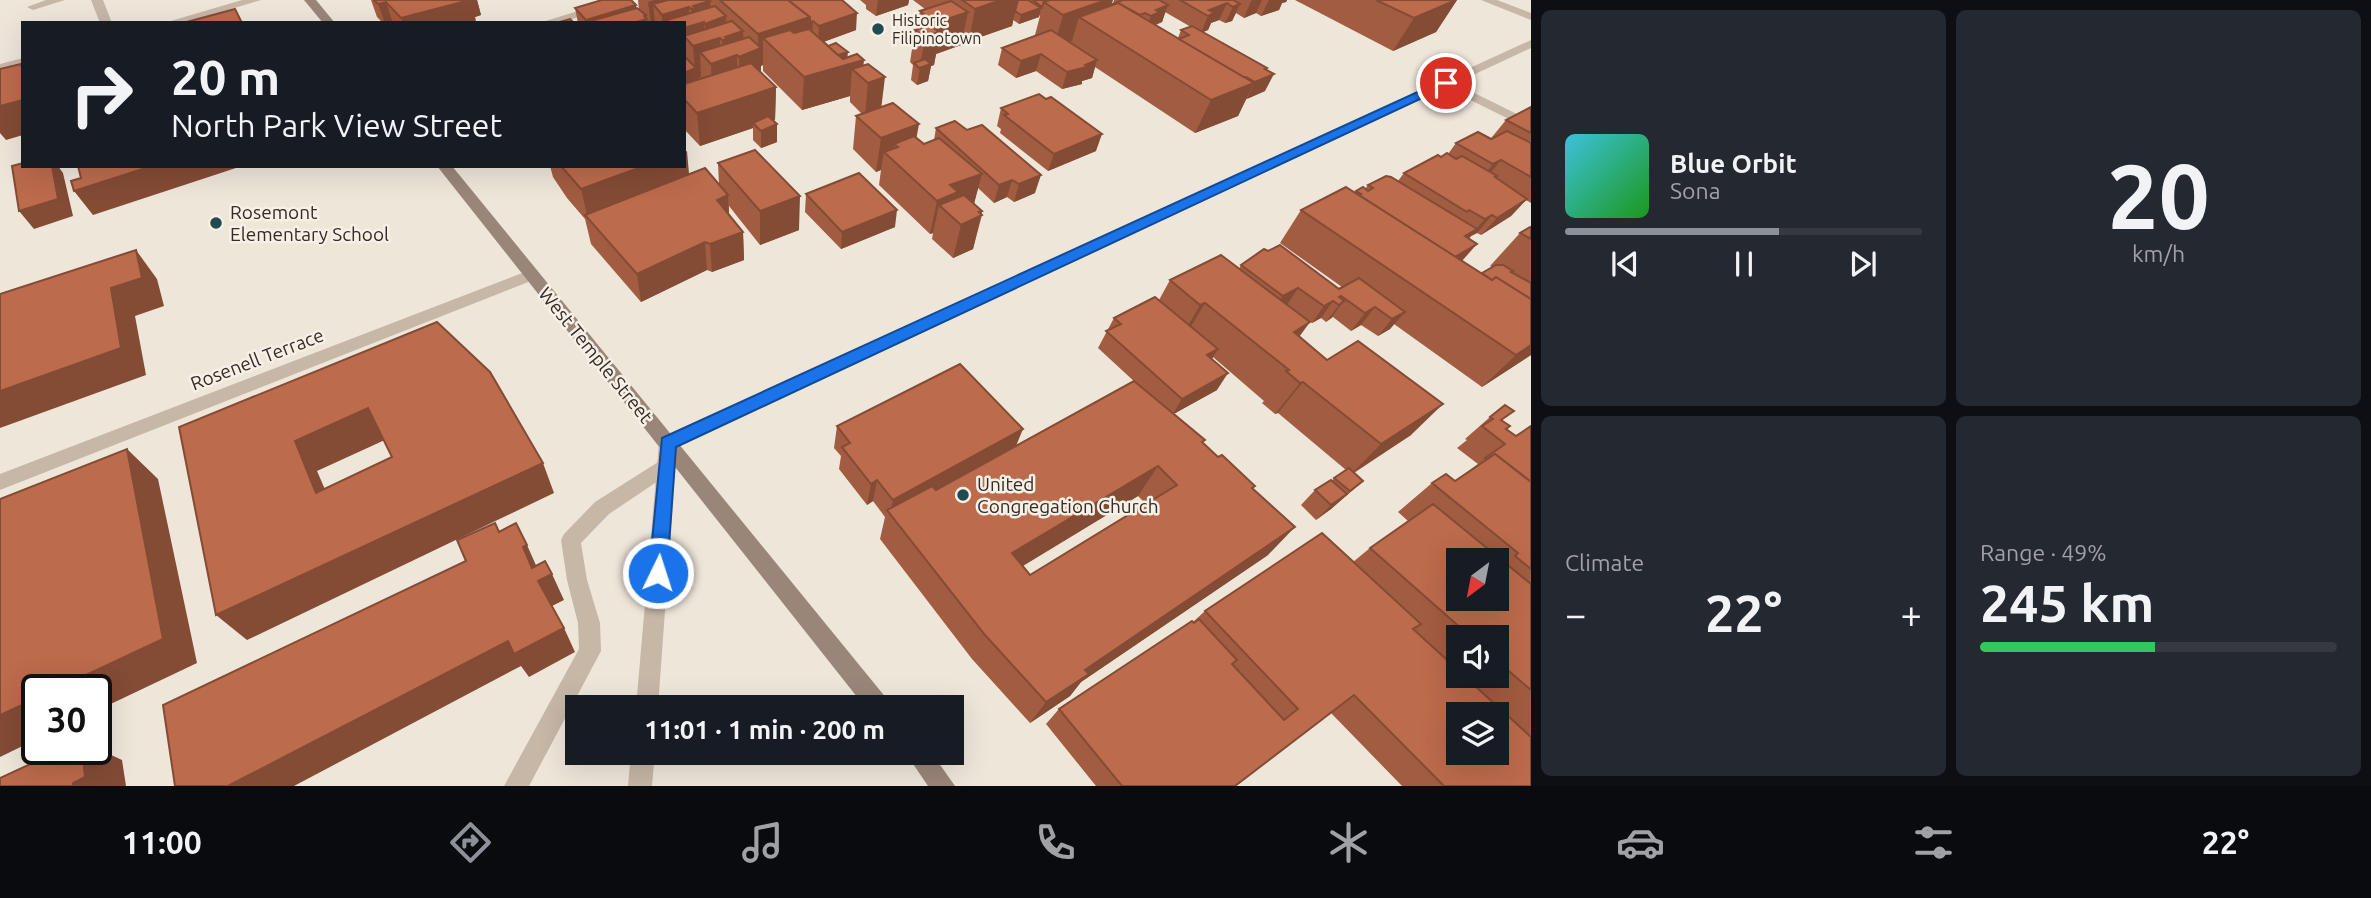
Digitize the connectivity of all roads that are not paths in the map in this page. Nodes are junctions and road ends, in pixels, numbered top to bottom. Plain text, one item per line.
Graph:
1 (59, 0) edge
2 (97, 0) edge
3 (255, 0) edge
4 (310, 0) edge
5 (627, 0) edge
6 (1487, 0) edge
7 (33, 6) dead end
8 (1531, 18) edge
9 (105, 21) edge
10 (177, 21) edge
11 (327, 21) edge
12 (552, 21) edge
13 (1531, 44) edge
14 (21, 63) edge
15 (0, 68) edge
16 (1446, 83) junction
17 (1531, 126) edge
18 (446, 168) edge
19 (530, 275) junction
20 (668, 443) junction
21 (666, 465) junction
22 (0, 482) edge
23 (648, 695) edge
24 (870, 695) edge
25 (642, 765) edge
26 (926, 765) edge
27 (516, 786) edge
28 (640, 786) edge
29 (943, 786) edge

1 - 7 street
2 - 9 street
3 - 10 street
4 - 11 main road
5 - 12 street
6 - 8 street
13 - 16 street
14 - 15 street
16 - 17 street
16 - 20 street
18 - 19 main road, West Temple Street
19 - 20 main road, West Temple Street
19 - 22 street, Rosenell Terrace
20 - 21 street
20 - 24 main road, West Temple Street
21 - 23 street
21 - 27 street
25 - 28 street
26 - 29 main road

